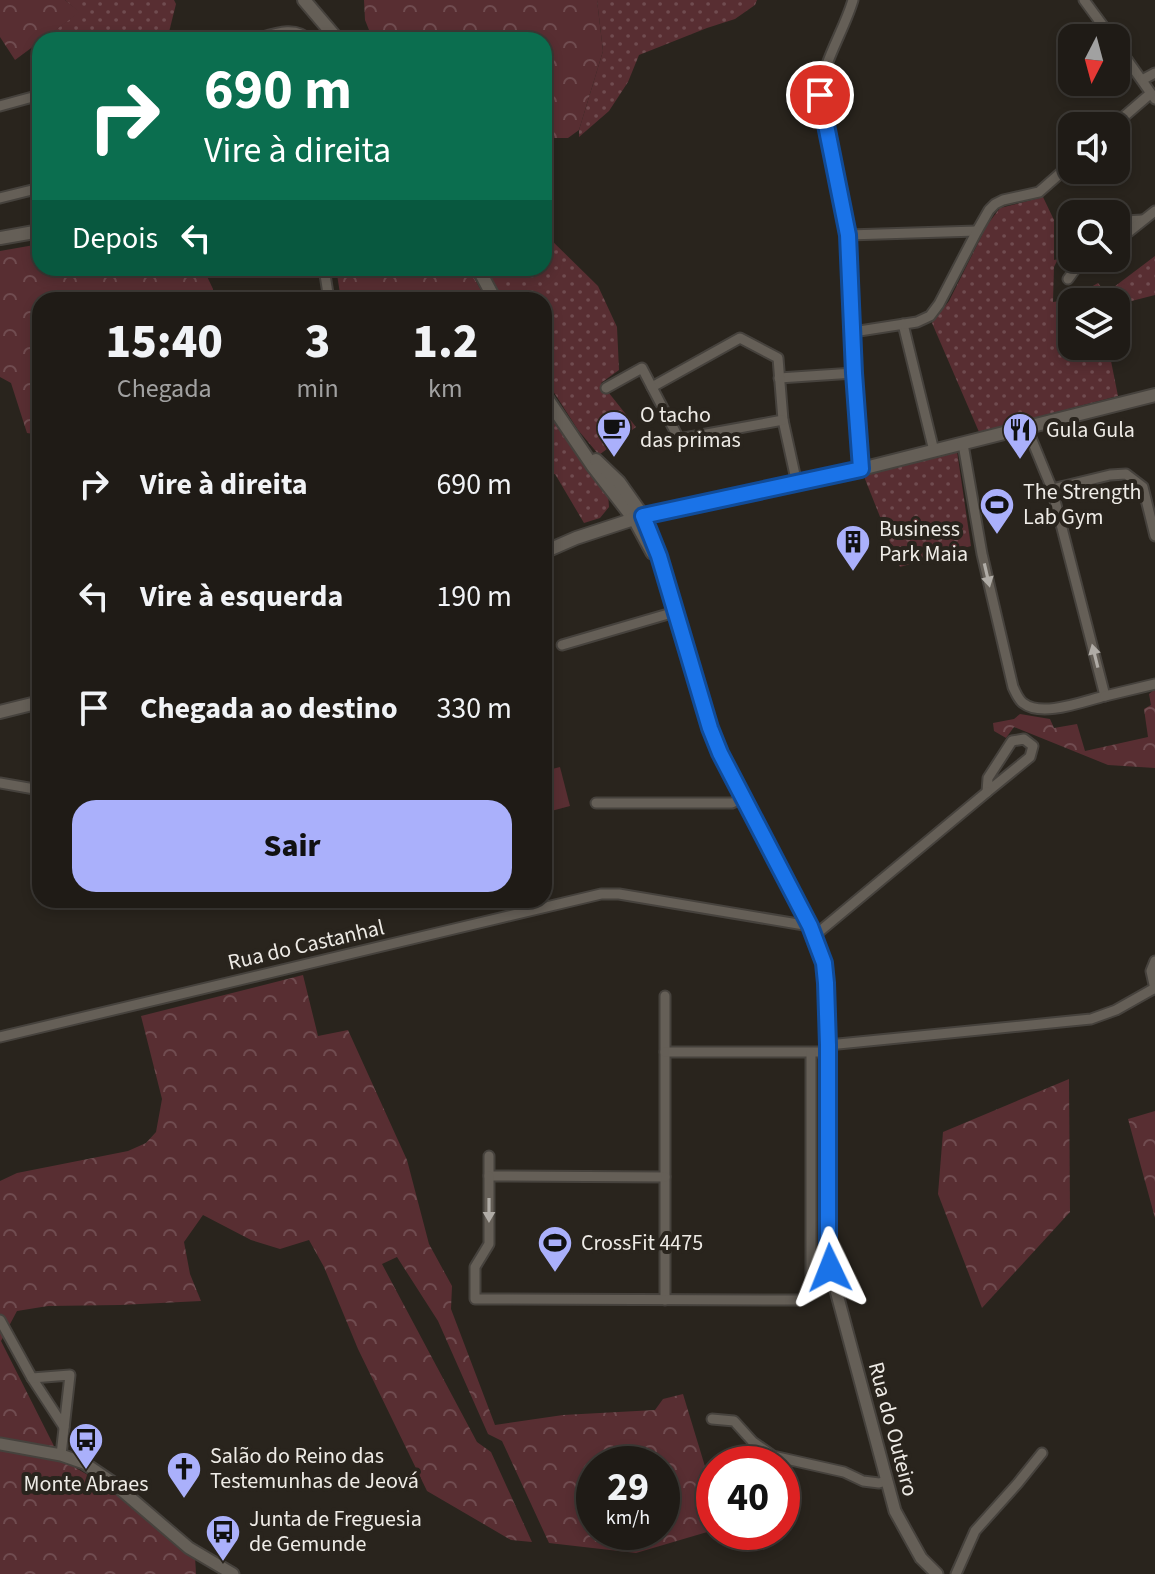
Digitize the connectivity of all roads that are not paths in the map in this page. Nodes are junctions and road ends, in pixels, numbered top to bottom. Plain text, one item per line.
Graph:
1 (304, 0) edge
2 (853, 0) edge
3 (1084, 0) edge
4 (1102, 24) edge
5 (331, 32) edge
6 (1130, 63) edge
7 (1155, 73) edge
8 (1142, 80) junction
9 (32, 97) edge
10 (1153, 97) edge
11 (0, 106) edge
12 (1130, 114) edge
13 (1058, 175) edge
14 (32, 190) edge
15 (0, 198) edge
16 (1154, 213) edge
17 (1142, 220) junction
18 (1130, 221) edge
19 (977, 231) junction
20 (32, 232) edge
21 (1130, 232) edge
22 (848, 235) junction
23 (0, 238) edge
24 (32, 240) edge
25 (0, 245) edge
26 (1073, 272) edge
27 (1068, 279) dead end
28 (903, 324) junction
29 (853, 332) junction
30 (854, 373) junction
31 (779, 378) junction
32 (652, 387) junction
33 (606, 388) dead end
34 (1155, 395) edge
35 (552, 405) edge
36 (783, 420) junction
37 (1027, 428) junction
38 (579, 444) junction
39 (963, 444) junction
40 (934, 451) junction
41 (861, 469) junction
42 (797, 484) junction
43 (1052, 489) junction
44 (617, 497) junction
45 (638, 517) junction
46 (614, 525) junction
47 (1155, 536) edge
48 (552, 549) edge
49 (675, 612) junction
50 (562, 645) dead end
51 (1155, 684) edge
52 (1105, 696) junction
53 (32, 704) edge
54 (0, 712) edge
55 (0, 783) edge
56 (32, 789) edge
57 (987, 792) junction
58 (743, 798) junction
59 (596, 803) dead end
60 (552, 906) edge
61 (542, 908) edge
62 (812, 931) junction
63 (1155, 961) edge
64 (1155, 988) edge
65 (665, 996) dead end
66 (0, 1037) edge
67 (828, 1049) junction
68 (665, 1052) junction
69 (811, 1053) junction
70 (489, 1156) dead end
71 (489, 1176) junction
72 (665, 1177) junction
73 (833, 1283) junction
74 (815, 1291) junction
75 (665, 1300) junction
76 (0, 1320) edge
77 (32, 1378) junction
78 (712, 1419) dead end
79 (64, 1427) junction
80 (0, 1444) edge
81 (1042, 1453) dead end
82 (61, 1455) junction
83 (886, 1481) junction
84 (233, 1574) edge
85 (937, 1574) edge
86 (956, 1574) edge

1 - 5 main road
2 - 22 street
3 - 4 street
6 - 8 street
7 - 8 street
8 - 10 street
9 - 11 street
10 - 12 street
13 - 19 street
14 - 15 street
16 - 17 street
17 - 18 street
17 - 21 street
19 - 22 street
19 - 28 street
20 - 23 main road
22 - 29 street
24 - 25 main road
26 - 27 street
28 - 29 street
28 - 40 street
29 - 30 street
30 - 31 street
30 - 41 street
31 - 32 street
31 - 36 street
32 - 33 street
32 - 36 street
34 - 37 main road
35 - 38 main road
36 - 42 street
37 - 39 main road
37 - 43 street
38 - 44 main road
38 - 45 main road
39 - 40 main road
39 -> 52 street
40 - 41 main road
41 - 42 main road
42 - 45 main road
43 - 47 street
52 -> 43 street
44 - 45 main road
44 - 46 main road
45 - 46 main road
45 - 49 street, Rua do Outeiro
46 - 48 main road
49 - 50 street
49 - 58 street, Rua do Outeiro
51 - 52 street
53 - 54 main road
55 - 56 street
57 - 57 street
57 - 62 street
58 - 59 street
58 - 62 street, Rua do Outeiro
60 - 62 street, Rua do Castanhal
61 - 66 street, Rua do Castanhal
62 - 67 street, Rua do Outeiro
63 - 64 street
64 - 67 street
65 - 68 street
67 - 69 street
67 - 73 street, Rua do Outeiro
68 - 69 street
68 - 72 street
69 - 74 street
70 - 71 street
71 - 72 street
71 -> 75 street
72 - 75 street
73 - 74 street
73 - 83 street, Rua do Outeiro
74 - 75 street
76 - 77 street
77 - 79 street
77 - 79 street
78 - 83 street
79 - 82 street
80 - 82 street
81 - 86 street
82 - 84 street
83 - 85 street, Rua do Outeiro

